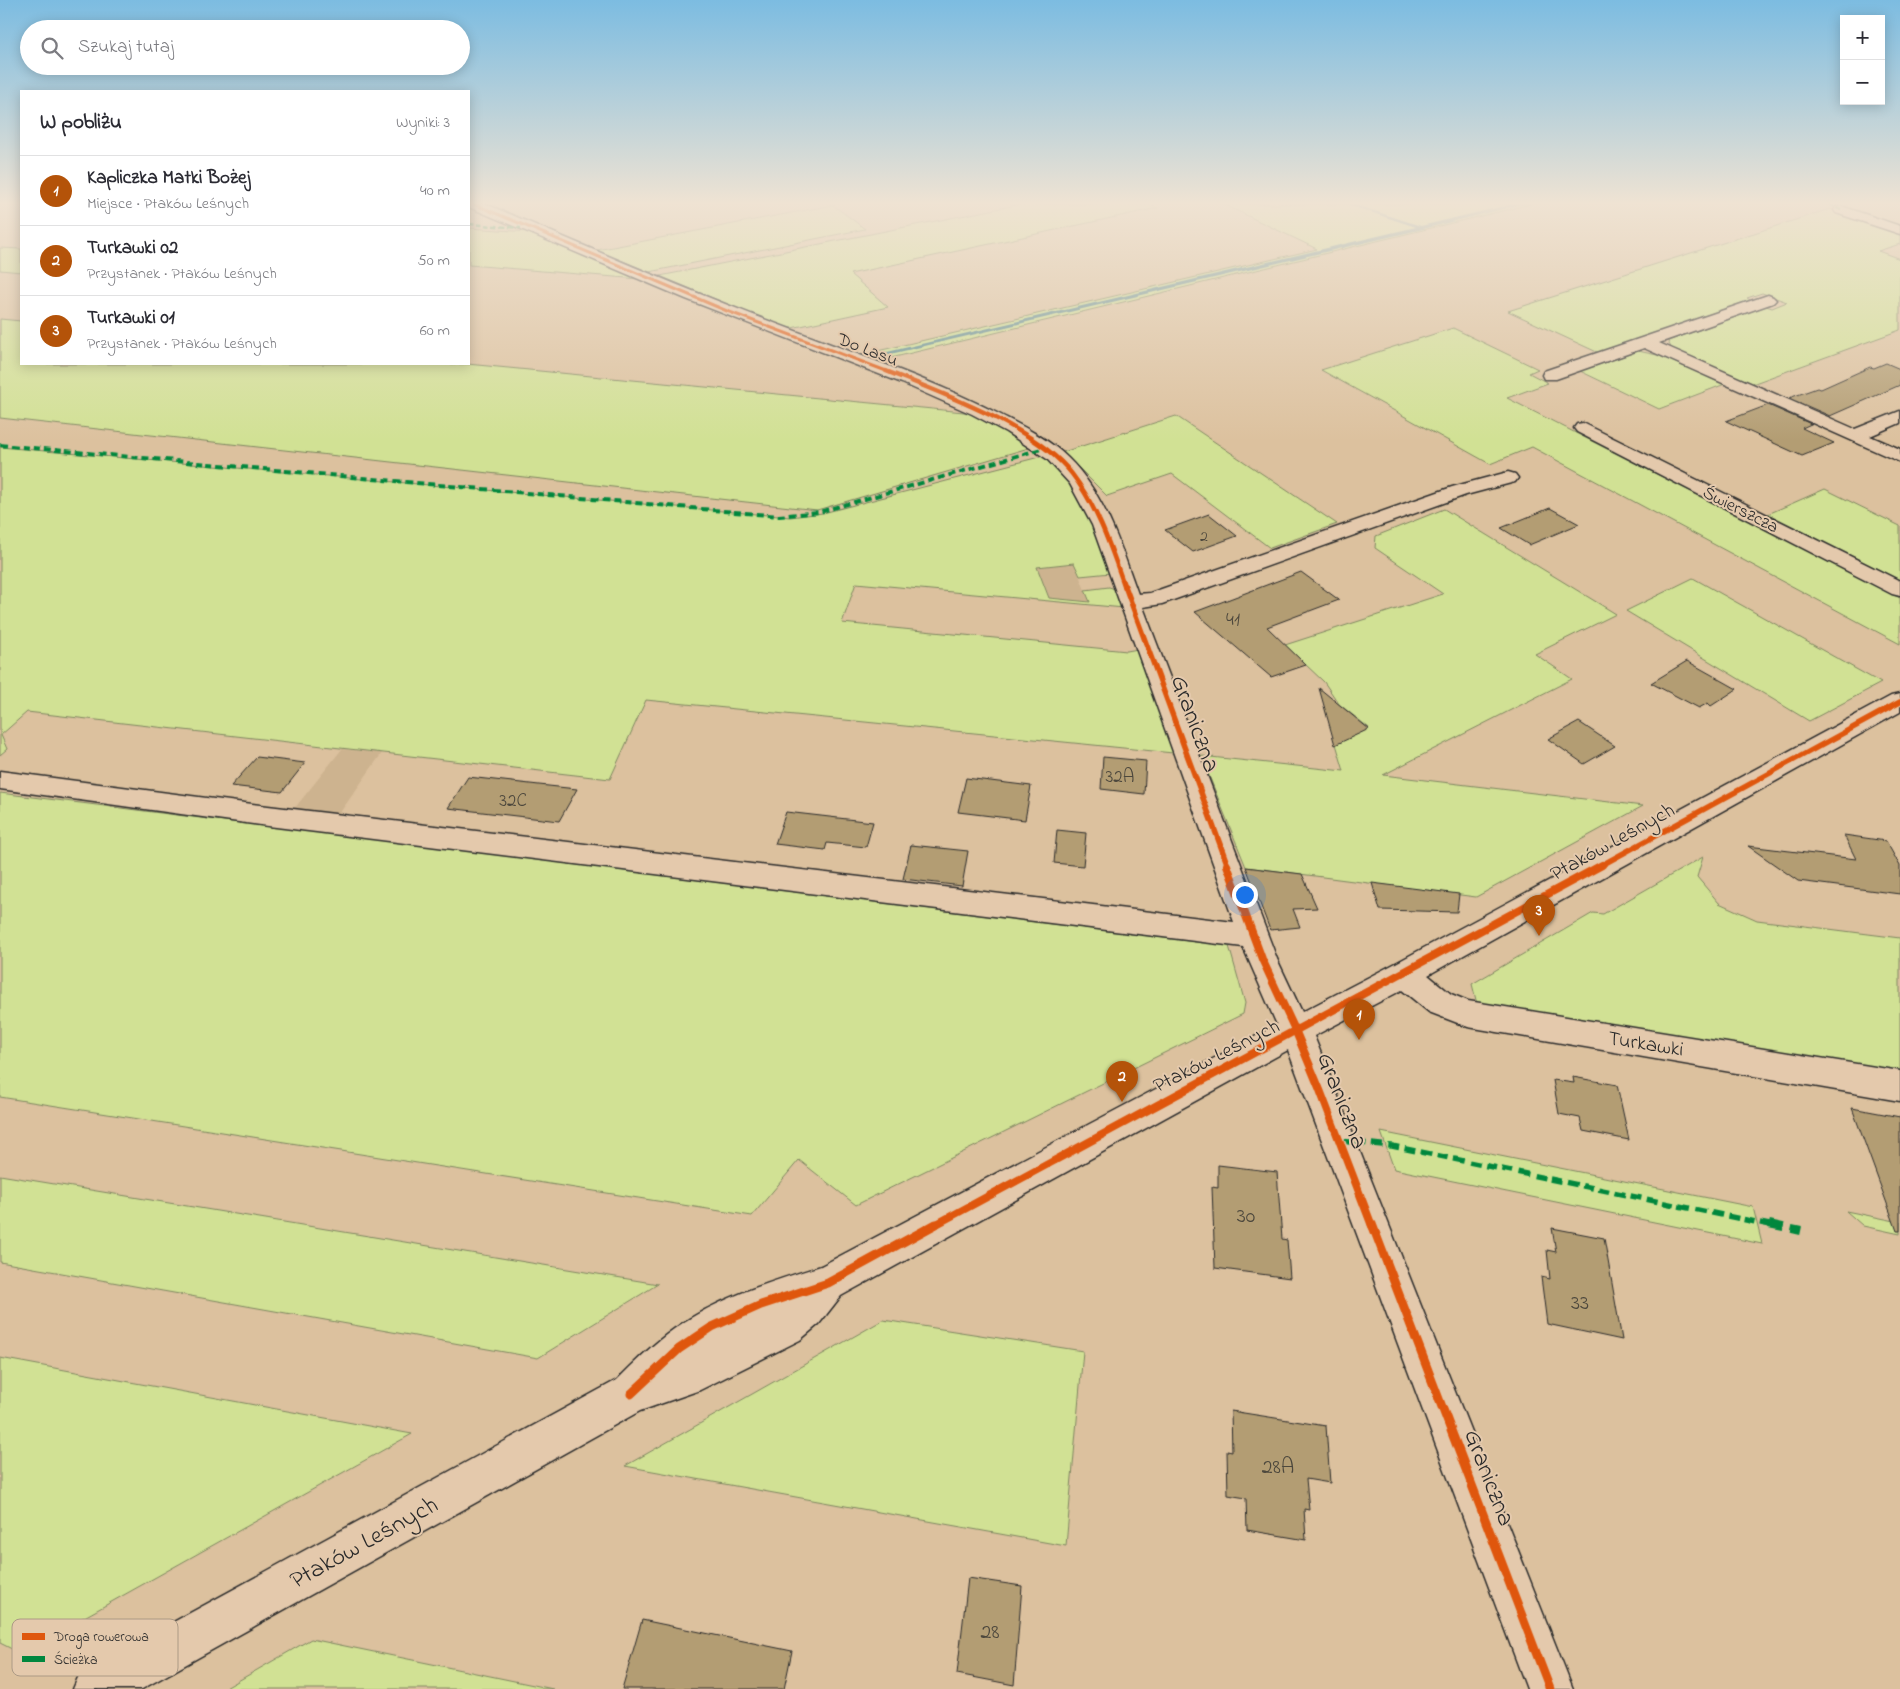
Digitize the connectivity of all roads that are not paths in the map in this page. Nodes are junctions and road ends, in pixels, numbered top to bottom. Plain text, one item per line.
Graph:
1 (659, 283) edge
2 (1768, 300) dead end
3 (1646, 343) junction
4 (1550, 375) dead end
5 (1900, 416) edge
6 (1583, 428) dead end
7 (1857, 435) junction
8 (1900, 456) edge
9 (1508, 478) dead end
10 (1102, 525) joint
11 (1900, 589) edge
12 (1131, 602) junction
13 (1900, 702) edge
14 (0, 780) edge
15 (1253, 936) junction
16 (1405, 973) junction
17 (1296, 1032) junction
18 (1900, 1086) edge
19 (178, 1644) edge
20 (120, 1676) edge
21 (96, 1689) edge
22 (1550, 1689) edge

1 - 10 street, Do Lasu
2 - 3 street
3 - 4 street
3 - 7 street
5 - 7 street
6 - 11 street, Świerszcza
7 - 8 street
9 - 12 street
10 - 12 street, Graniczna
12 - 15 street, Graniczna
13 - 16 street, Ptaków Leśnych
14 - 15 street
15 - 17 street, Graniczna
16 - 17 street, Ptaków Leśnych
16 - 18 street, Turkawki
17 - 19 street, Ptaków Leśnych
17 - 22 street, Graniczna
20 - 21 street, Ptaków Leśnych

